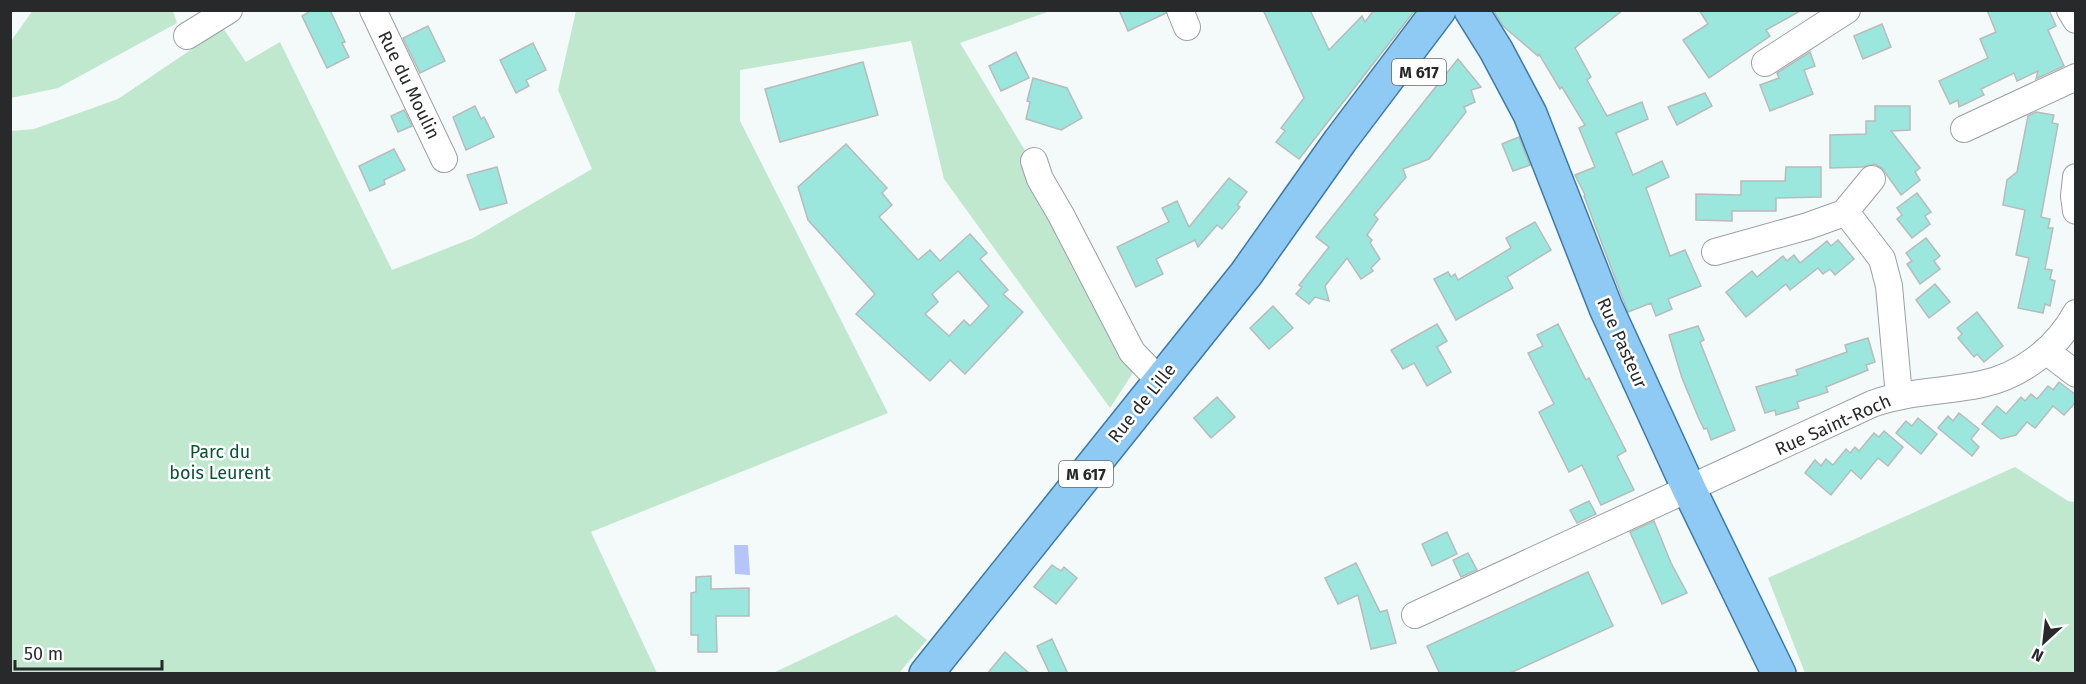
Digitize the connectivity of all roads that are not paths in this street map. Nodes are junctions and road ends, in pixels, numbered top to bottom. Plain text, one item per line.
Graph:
1 (229, 10) edge
2 (374, 10) edge
3 (1439, 10) edge
4 (1468, 10) edge
5 (1847, 10) edge
6 (2070, 10) edge
7 (2076, 20) edge
8 (187, 36) dead end
9 (1765, 63) dead end
10 (2076, 77) edge
11 (1964, 129) dead end
12 (444, 159) dead end
13 (1034, 161) dead end
14 (2076, 177) edge
15 (1872, 179) dead end
16 (2076, 211) edge
17 (1844, 213) junction
18 (1715, 252) dead end
19 (1246, 274) junction
20 (2076, 313) edge
21 (2046, 351) junction
22 (2076, 374) edge
23 (1160, 381) junction
24 (1899, 396) junction
25 (1689, 489) junction
26 (1415, 615) dead end
27 (926, 674) edge
28 (1779, 674) edge

1 - 8 street
2 - 12 street, Rue du Moulin
3 - 19 main road, Rue de Lille / M 617
4 - 19 main road, Rue de Lille / M 617
4 - 25 main road, Rue Pasteur
5 - 9 street
6 - 7 street
10 - 11 street
13 - 23 street
14 - 16 street
15 - 17 street
17 - 18 street
17 - 24 street
19 - 23 main road, Rue de Lille / M 617
20 - 21 street, Rue Saint-Roch
21 - 22 street
21 - 24 street, Rue Saint-Roch
23 - 27 main road, Rue de Lille / M 617
24 - 25 street, Rue Saint-Roch
25 - 26 street, Rue Saint-Roch
25 - 28 main road, Rue Pasteur

